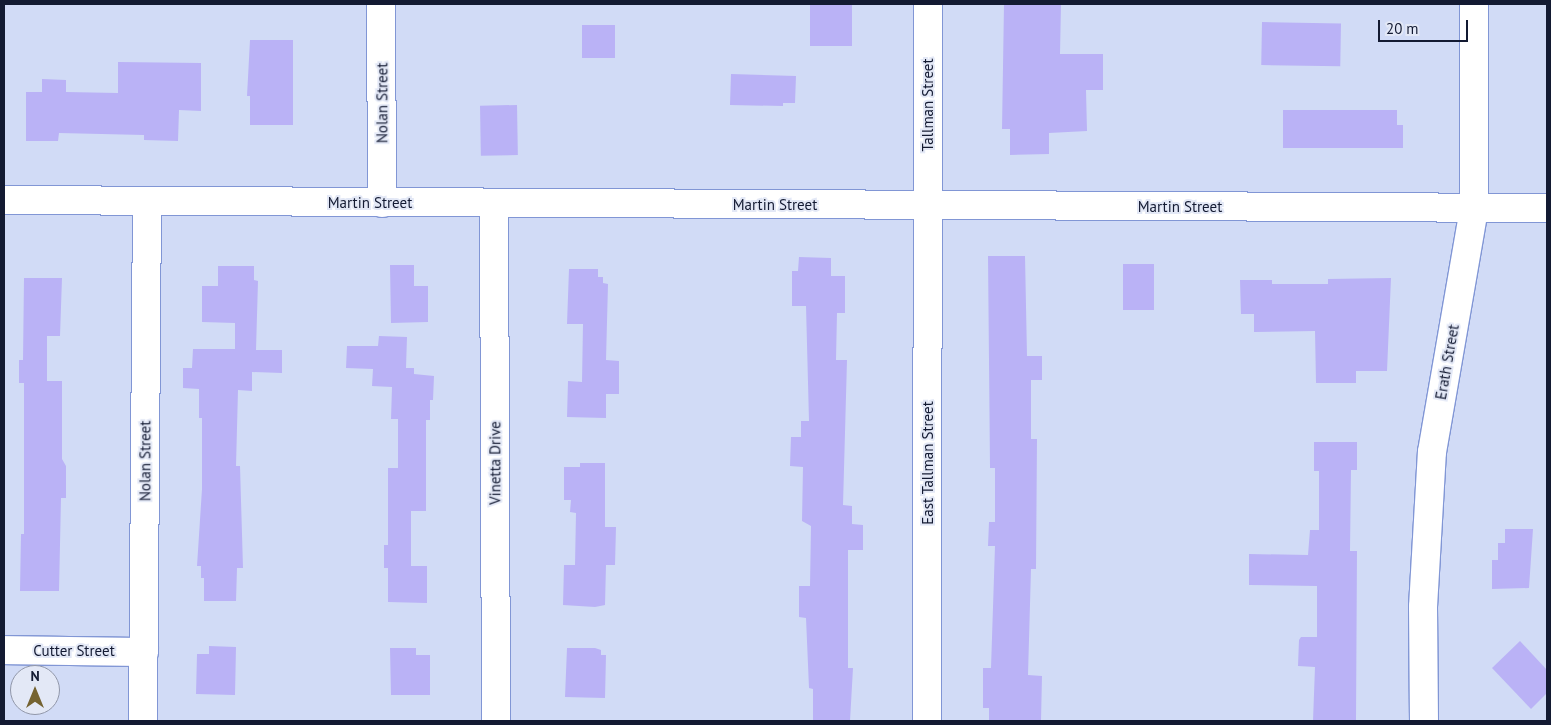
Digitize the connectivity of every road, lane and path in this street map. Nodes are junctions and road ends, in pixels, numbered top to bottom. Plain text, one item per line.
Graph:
1 (381, 4) edge
2 (928, 4) edge
3 (1474, 4) edge
4 (4, 200) edge
5 (147, 202) junction
6 (382, 203) junction
7 (494, 204) junction
8 (928, 206) junction
9 (1474, 208) junction
10 (1547, 208) edge
11 (4, 650) edge
12 (144, 652) junction
13 (143, 721) edge
14 (496, 721) edge
15 (927, 721) edge
16 (1424, 721) edge

1 - 6 street, Nolan Street
2 - 8 street, Tallman Street
3 - 9 street, Erath Street
4 - 5 street, Martin Street
5 - 6 street, Martin Street
5 - 12 street, Nolan Street
6 - 7 street, Martin Street
7 - 8 street, Martin Street
7 - 14 street, Vinetta Drive
8 - 9 street, Martin Street
8 - 15 street, East Tallman Street
9 - 10 street, Martin Street
9 - 16 street, Erath Street
11 - 12 street, Cutter Street
12 - 13 street, Nolan Street

